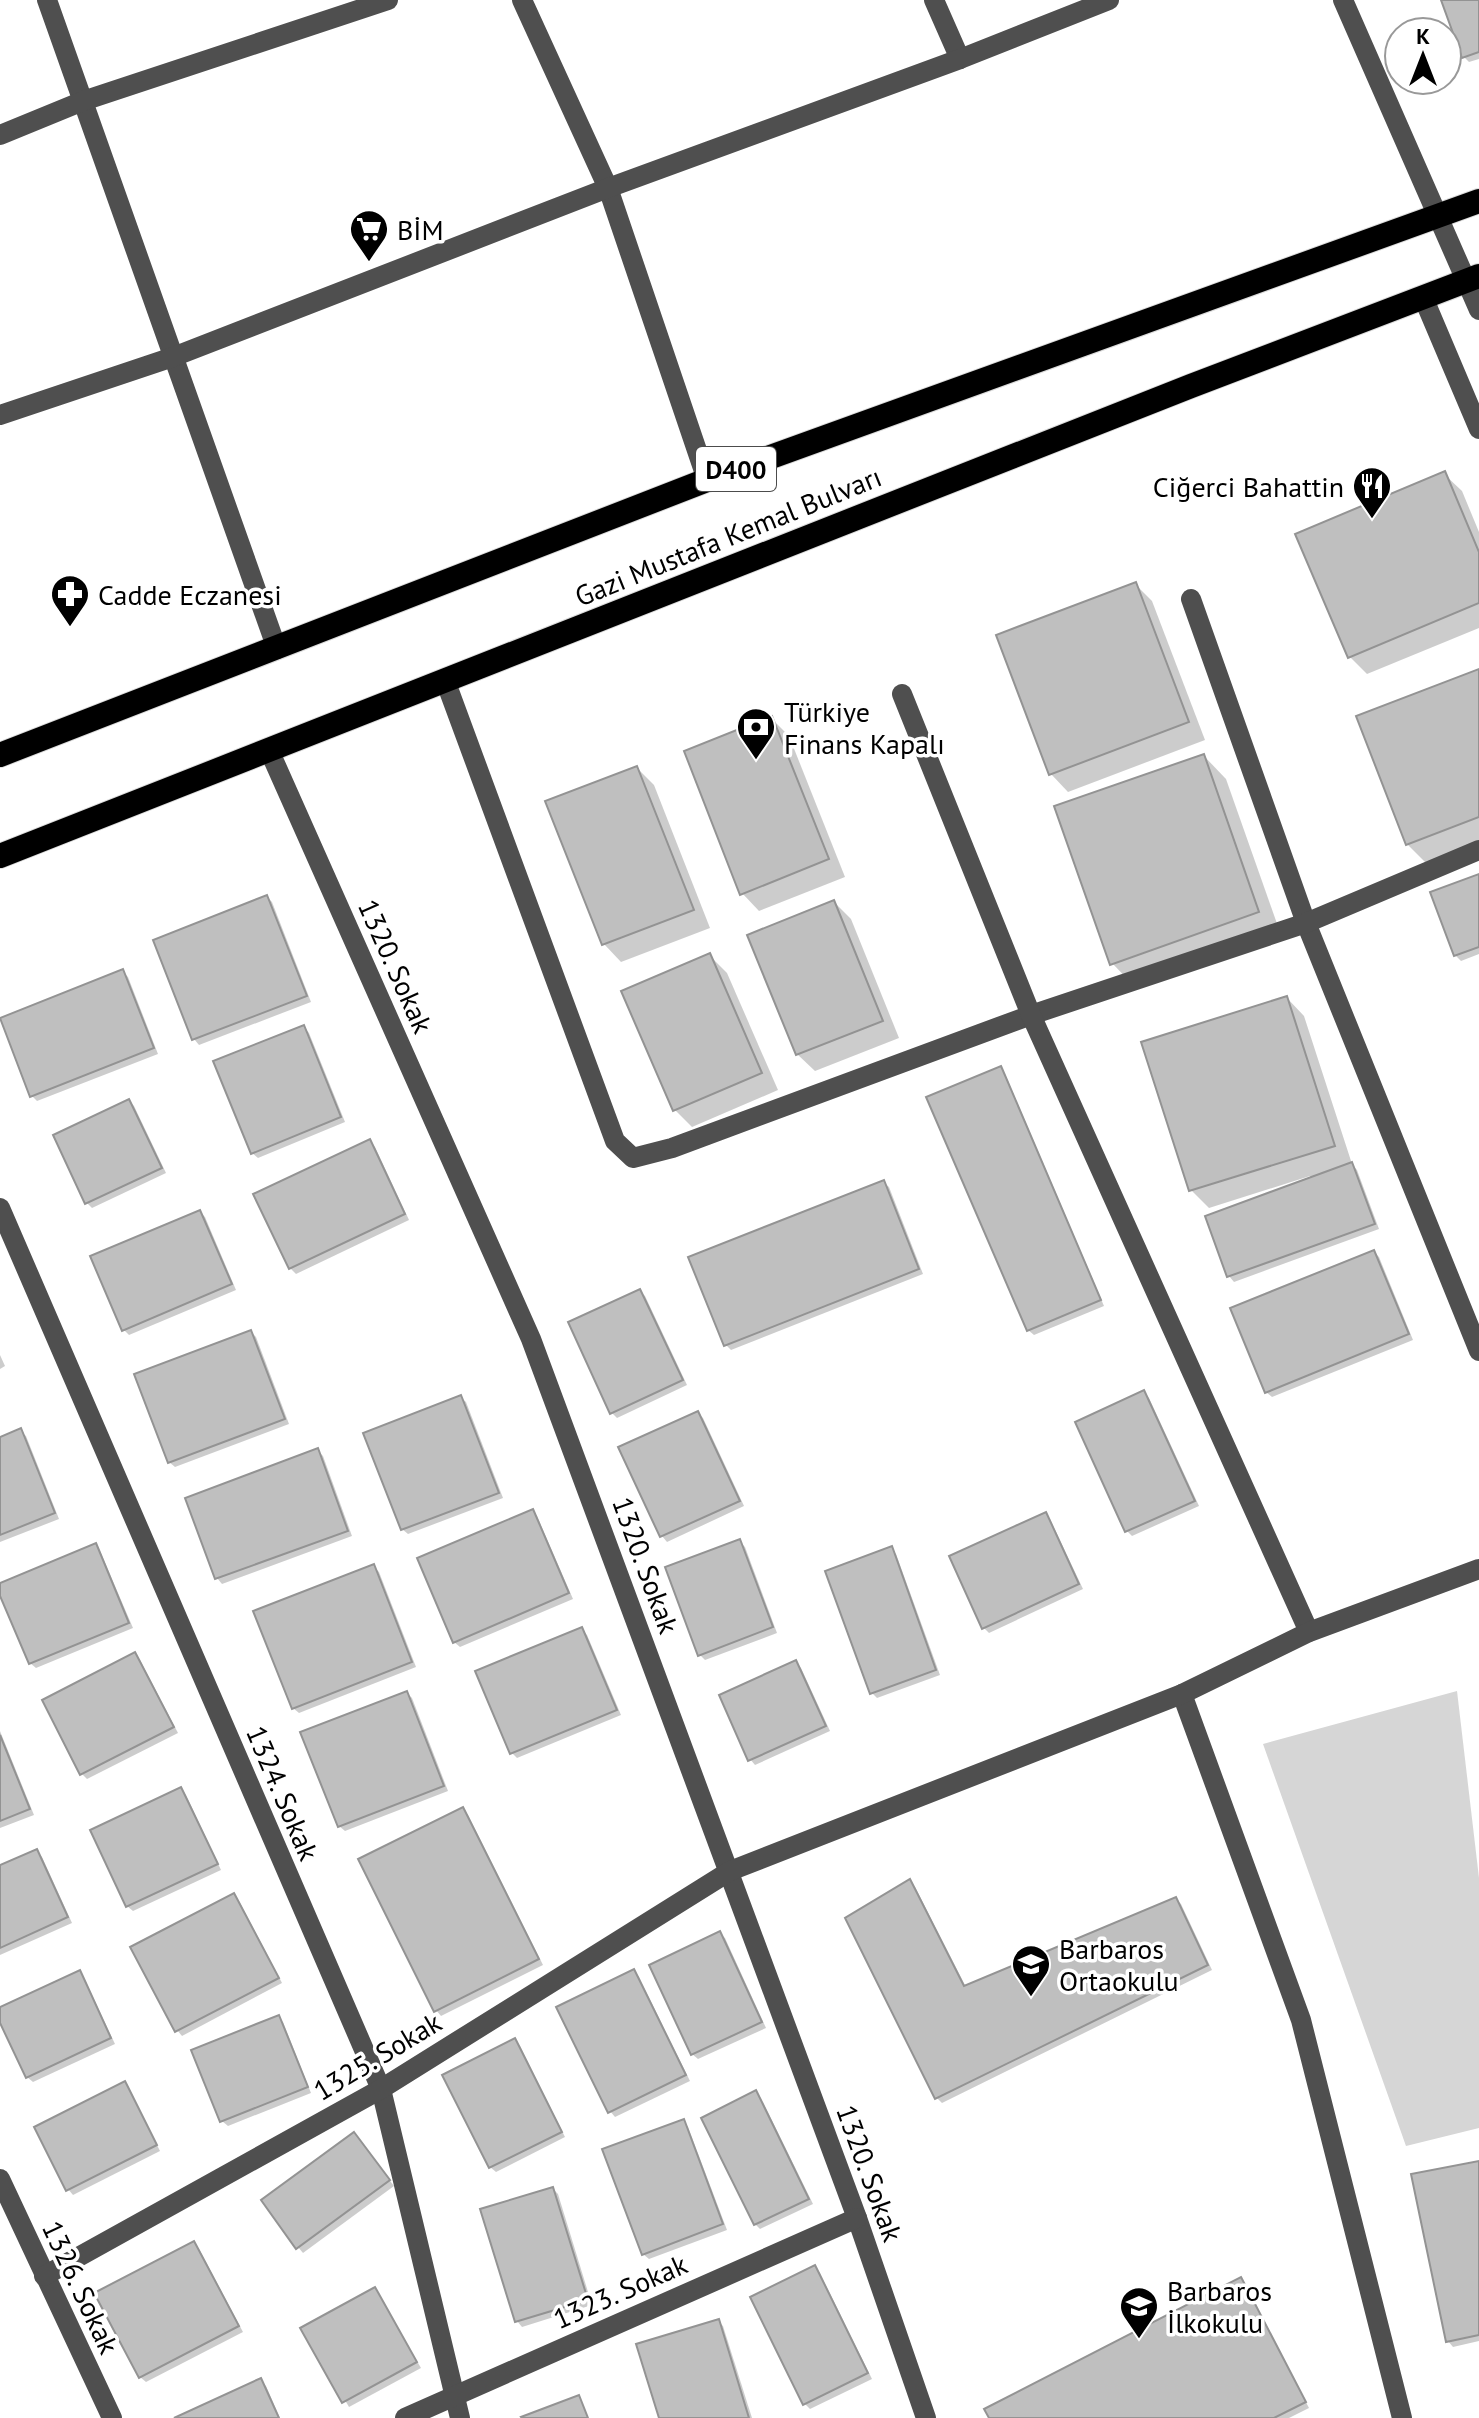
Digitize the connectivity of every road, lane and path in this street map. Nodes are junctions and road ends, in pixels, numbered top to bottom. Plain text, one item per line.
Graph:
1 (47, 0) edge
2 (388, 0) edge
3 (522, 0) edge
4 (934, 0) edge
5 (1109, 0) edge
6 (1343, 0) edge
7 (960, 59) junction
8 (83, 101) junction
9 (0, 135) edge
10 (608, 188) junction
11 (1479, 201) edge
12 (1438, 216) junction
13 (1473, 278) edge
14 (1423, 297) junction
15 (1479, 310) edge
16 (173, 357) junction
17 (0, 415) edge
18 (1479, 429) edge
19 (707, 480) junction
20 (1191, 599) dead end
21 (277, 649) junction
22 (445, 680) junction
23 (902, 694) dead end
24 (269, 750) junction
25 (0, 755) edge
26 (1479, 850) edge
27 (0, 856) edge
28 (1306, 923) junction
29 (1031, 1015) junction
30 (0, 1208) edge
31 (1479, 1351) edge
32 (1479, 1569) edge
33 (1309, 1632) junction
34 (1182, 1694) junction
35 (730, 1871) junction
36 (381, 2089) junction
37 (0, 2179) edge
38 (857, 2218) junction
39 (44, 2276) junction
40 (454, 2395) junction
41 (112, 2418) edge
42 (405, 2418) edge
43 (460, 2418) edge
44 (926, 2418) edge
45 (1402, 2418) edge

1 - 8 street
2 - 8 street
3 - 10 street
4 - 7 street
5 - 7 street
6 - 12 street
7 - 10 street
8 - 9 street
8 - 16 street
10 - 16 street
10 - 19 street
11 - 12 highway, Gazi Mustafa Kemal Bulvarı / D400
12 - 13 street
12 - 19 highway, Gazi Mustafa Kemal Bulvarı / D400
13 - 14 highway, Gazi Mustafa Kemal Bulvarı
13 - 15 street
14 - 18 street
14 - 22 highway, Gazi Mustafa Kemal Bulvarı
16 - 17 street
16 - 21 street
19 - 21 highway, Gazi Mustafa Kemal Bulvarı / D400
20 - 28 street
21 - 25 highway, Gazi Mustafa Kemal Bulvarı / D400
22 - 24 highway, Gazi Mustafa Kemal Bulvarı
22 - 29 street
23 - 29 street
24 - 27 highway, Gazi Mustafa Kemal Bulvarı
24 - 35 street, 1320. Sokak
26 - 28 street
28 - 29 street
28 - 31 street
29 - 33 street
30 - 36 street, 1324. Sokak
32 - 33 street, 1325. Sokak
33 - 34 street, 1325. Sokak
34 - 35 street, 1325. Sokak
34 - 45 street
35 - 36 street, 1325. Sokak
35 - 38 street, 1320. Sokak
36 - 39 street, 1325. Sokak
36 - 40 street, 1324. Sokak
37 - 39 street, 1326. Sokak
38 - 40 street, 1323. Sokak
38 - 44 street, 1320. Sokak
39 - 41 street, 1326. Sokak
40 - 42 street, 1323. Sokak
40 - 43 street, 1324. Sokak

